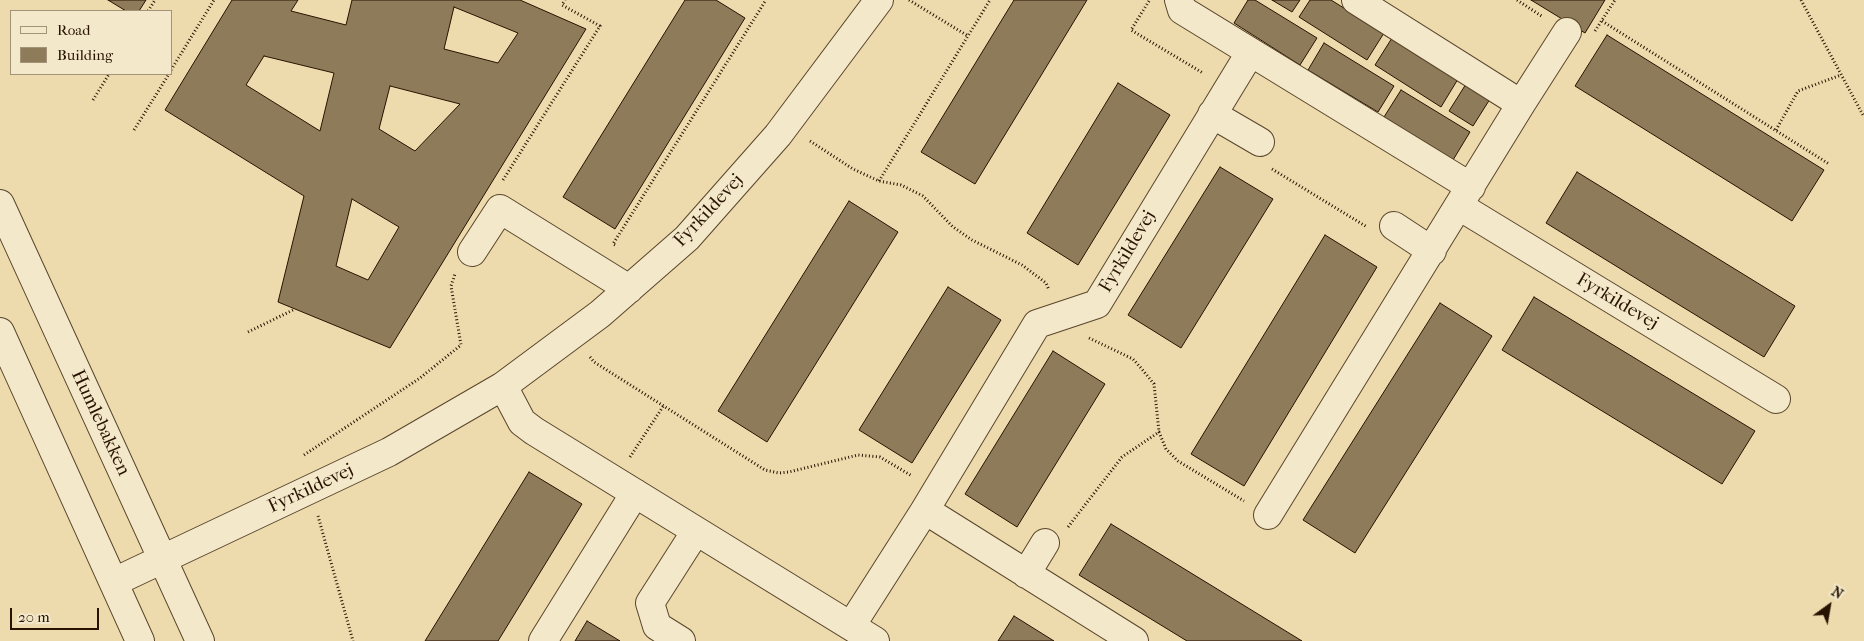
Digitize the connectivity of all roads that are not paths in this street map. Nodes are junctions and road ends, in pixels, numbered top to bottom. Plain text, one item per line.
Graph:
1 (879, 0) edge
2 (1179, 0) edge
3 (1356, 0) edge
4 (1567, 32) dead end
5 (1250, 53) junction
6 (1521, 104) junction
7 (1212, 114) junction
8 (1262, 153) road end
9 (1465, 196) junction
10 (0, 204) edge
11 (1384, 229) road end
12 (1432, 251) junction
13 (472, 252) road end
14 (629, 289) junction
15 (0, 332) edge
16 (503, 386) junction
17 (1776, 399) dead end
18 (625, 487) junction
19 (930, 501) junction
20 (1268, 515) road end
21 (696, 531) junction
22 (1045, 543) road end
23 (163, 560) junction
24 (1026, 574) junction
25 (114, 582) junction
26 (851, 626) junction
27 (140, 641) edge
28 (200, 641) edge
29 (543, 641) edge
30 (682, 641) edge
31 (875, 641) edge
32 (1134, 641) edge

1 - 14 street, Fyrkildevej
2 - 5 street, Fyrkildevej
3 - 6 street
4 - 6 street
5 - 7 street, Fyrkildevej
5 - 9 street, Fyrkildevej
6 - 9 street
7 - 8 street
7 - 19 street, Fyrkildevej
9 - 12 street
9 - 17 street, Fyrkildevej
10 - 23 street, Humlebakken
11 - 12 street
12 - 20 street
13 - 14 street
14 - 16 street, Fyrkildevej
15 - 25 street
16 - 18 street
16 - 23 street, Fyrkildevej
18 - 21 street
18 - 29 street
19 - 24 street
19 - 26 street, Fyrkildevej
21 - 26 street
21 - 30 street
22 - 24 street
23 - 25 street, Fyrkildevej
23 - 28 street, Humlebakken
24 - 32 street
25 - 27 street
26 - 31 street

